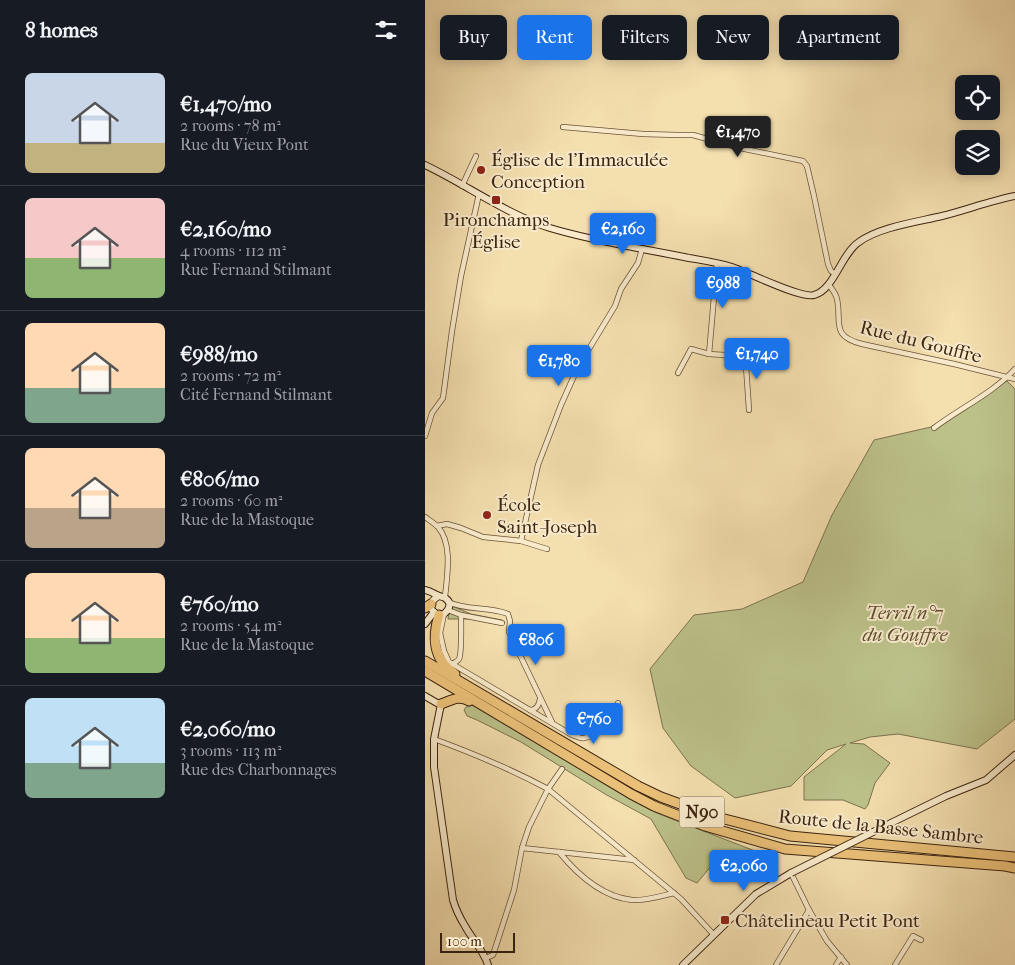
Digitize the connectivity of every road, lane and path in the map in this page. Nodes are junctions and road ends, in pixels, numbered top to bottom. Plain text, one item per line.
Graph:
1 (563, 127) dead end
2 (476, 156) dead end
3 (425, 165) edge
4 (462, 186) junction
5 (479, 194) junction
6 (1015, 197) edge
7 (642, 249) junction
8 (717, 263) junction
9 (835, 274) junction
10 (829, 285) junction
11 (709, 354) junction
12 (1015, 369) edge
13 (677, 373) dead end
14 (1007, 378) junction
15 (1015, 379) edge
16 (749, 410) dead end
17 (934, 428) dead end
18 (425, 436) edge
19 (425, 517) edge
20 (437, 526) junction
21 (521, 541) junction
22 (547, 549) dead end
23 (425, 590) edge
24 (444, 598) junction
25 (435, 608) edge
26 (461, 615) junction
27 (425, 624) edge
28 (502, 624) dead end
29 (425, 661) edge
30 (453, 664) junction
31 (425, 671) edge
32 (425, 696) edge
33 (540, 697) junction
34 (494, 701) junction
35 (618, 703) dead end
36 (441, 704) junction
37 (529, 710) junction
38 (512, 722) junction
39 (552, 723) junction
40 (434, 739) junction
41 (1015, 756) edge
42 (562, 769) dead end
43 (548, 789) junction
44 (522, 848) junction
45 (559, 852) junction
46 (1015, 857) edge
47 (635, 860) junction
48 (1015, 868) edge
49 (791, 873) junction
50 (675, 893) junction
51 (809, 910) junction
52 (714, 934) junction
53 (921, 940) dead end
54 (841, 957) junction
55 (487, 962) edge
56 (683, 965) edge
57 (776, 965) edge
58 (836, 965) edge
59 (847, 965) edge
60 (895, 965) edge

1 - 9 street
2 - 4 street
3 - 4 street
4 - 5 street
5 - 7 street
5 - 18 street
6 - 9 street
7 - 8 street
7 - 21 street
8 - 10 street
8 - 11 street
9 - 10 street
10 - 14 street, Rue du Gouffre
11 - 13 street
11 - 16 street
12 - 14 street
14 - 15 street, Rue du Gouffre
14 - 17 street
19 - 20 street
20 - 21 street
20 - 24 street
21 - 22 street
23 - 24 street
24 - 25 street
24 - 25 street
24 - 33 street
25 - 26 street
25 - 27 street
25 - 30 street
25 - 34 highway
26 - 28 street
26 - 30 street
29 - 34 highway, Route de la Basse Sambre / N90
30 - 37 street
31 - 38 highway, Route de la Basse Sambre / N90
32 - 36 street
33 - 37 street
33 - 39 street
34 - 46 highway, Route de la Basse Sambre / N90
35 - 39 street
36 - 38 highway
36 - 40 street
37 - 39 street
38 - 48 highway, Route de la Basse Sambre / N90
40 - 43 street
40 - 55 street
41 - 49 street, bridge
42 - 43 street
43 - 44 street
43 - 47 street
44 - 45 street
44 - 55 street
45 - 47 street
45 - 50 street
47 - 50 street
49 - 51 street
49 - 52 street
50 - 52 street
51 - 54 street
51 - 57 street
52 - 56 street
53 - 60 street
54 - 58 street
54 - 59 street

